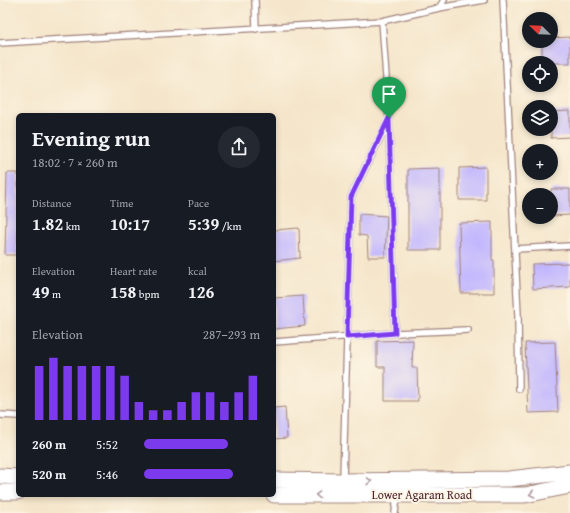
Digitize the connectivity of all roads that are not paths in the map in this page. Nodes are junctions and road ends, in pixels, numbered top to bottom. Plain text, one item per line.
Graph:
1 (255, 0) edge
2 (444, 0) edge
3 (484, 0) edge
4 (503, 0) edge
5 (439, 8) junction
6 (382, 21) junction
7 (256, 29) junction
8 (0, 43) edge
9 (389, 118) junction
10 (570, 246) edge
11 (514, 249) junction
12 (468, 330) dead end
13 (395, 333) junction
14 (347, 337) junction
15 (276, 342) edge
16 (519, 389) dead end
17 (0, 415) edge
18 (16, 416) edge
19 (570, 472) edge
20 (0, 476) edge
21 (16, 476) edge
22 (276, 480) edge
23 (570, 486) edge
24 (343, 488) junction
25 (0, 492) edge
26 (16, 492) edge
27 (276, 495) edge
28 (396, 496) junction
29 (395, 513) edge

1 - 7 lane
2 - 5 lane
3 - 5 lane
4 - 11 lane
5 - 6 lane
6 - 7 lane
6 - 9 lane
7 - 8 lane
9 - 13 lane
9 - 14 lane
10 - 11 lane
11 - 16 lane
12 - 13 lane
13 - 14 lane
14 - 15 lane
14 - 24 lane
17 - 18 lane
24 -> 19 main road, Lower Agaram Road
20 - 21 main road
22 - 24 main road, Lower Agaram Road
23 -> 28 main road, Lower Agaram Road
24 -> 27 main road, Lower Agaram Road
24 - 28 main road, Lower Agaram Road
25 - 26 main road
28 - 29 lane

